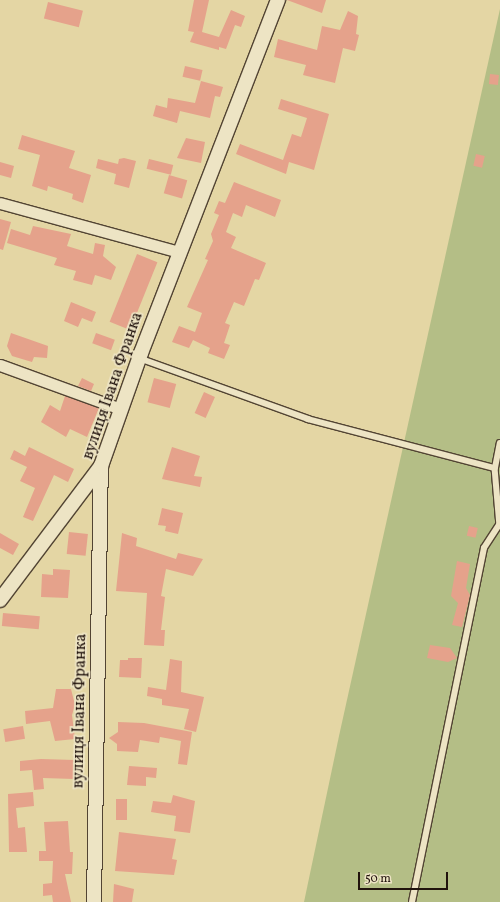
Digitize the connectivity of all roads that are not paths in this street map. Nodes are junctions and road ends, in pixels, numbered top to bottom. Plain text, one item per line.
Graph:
1 (278, 0) edge
2 (0, 203) edge
3 (179, 252) junction
4 (139, 358) junction
5 (0, 365) edge
6 (121, 409) junction
7 (500, 443) edge
8 (101, 466) junction
9 (495, 468) junction
10 (500, 526) edge
11 (0, 600) edge
12 (94, 902) edge
13 (412, 902) edge

1 - 3 street, вулиця Івана Франка
2 - 3 street
3 - 4 street, вулиця Івана Франка
4 - 6 street, вулиця Івана Франка
4 - 9 lane
5 - 6 street
6 - 8 street, вулиця Івана Франка
7 - 9 lane
8 - 11 street
8 - 12 street, вулиця Івана Франка
9 - 10 lane
10 - 13 lane

